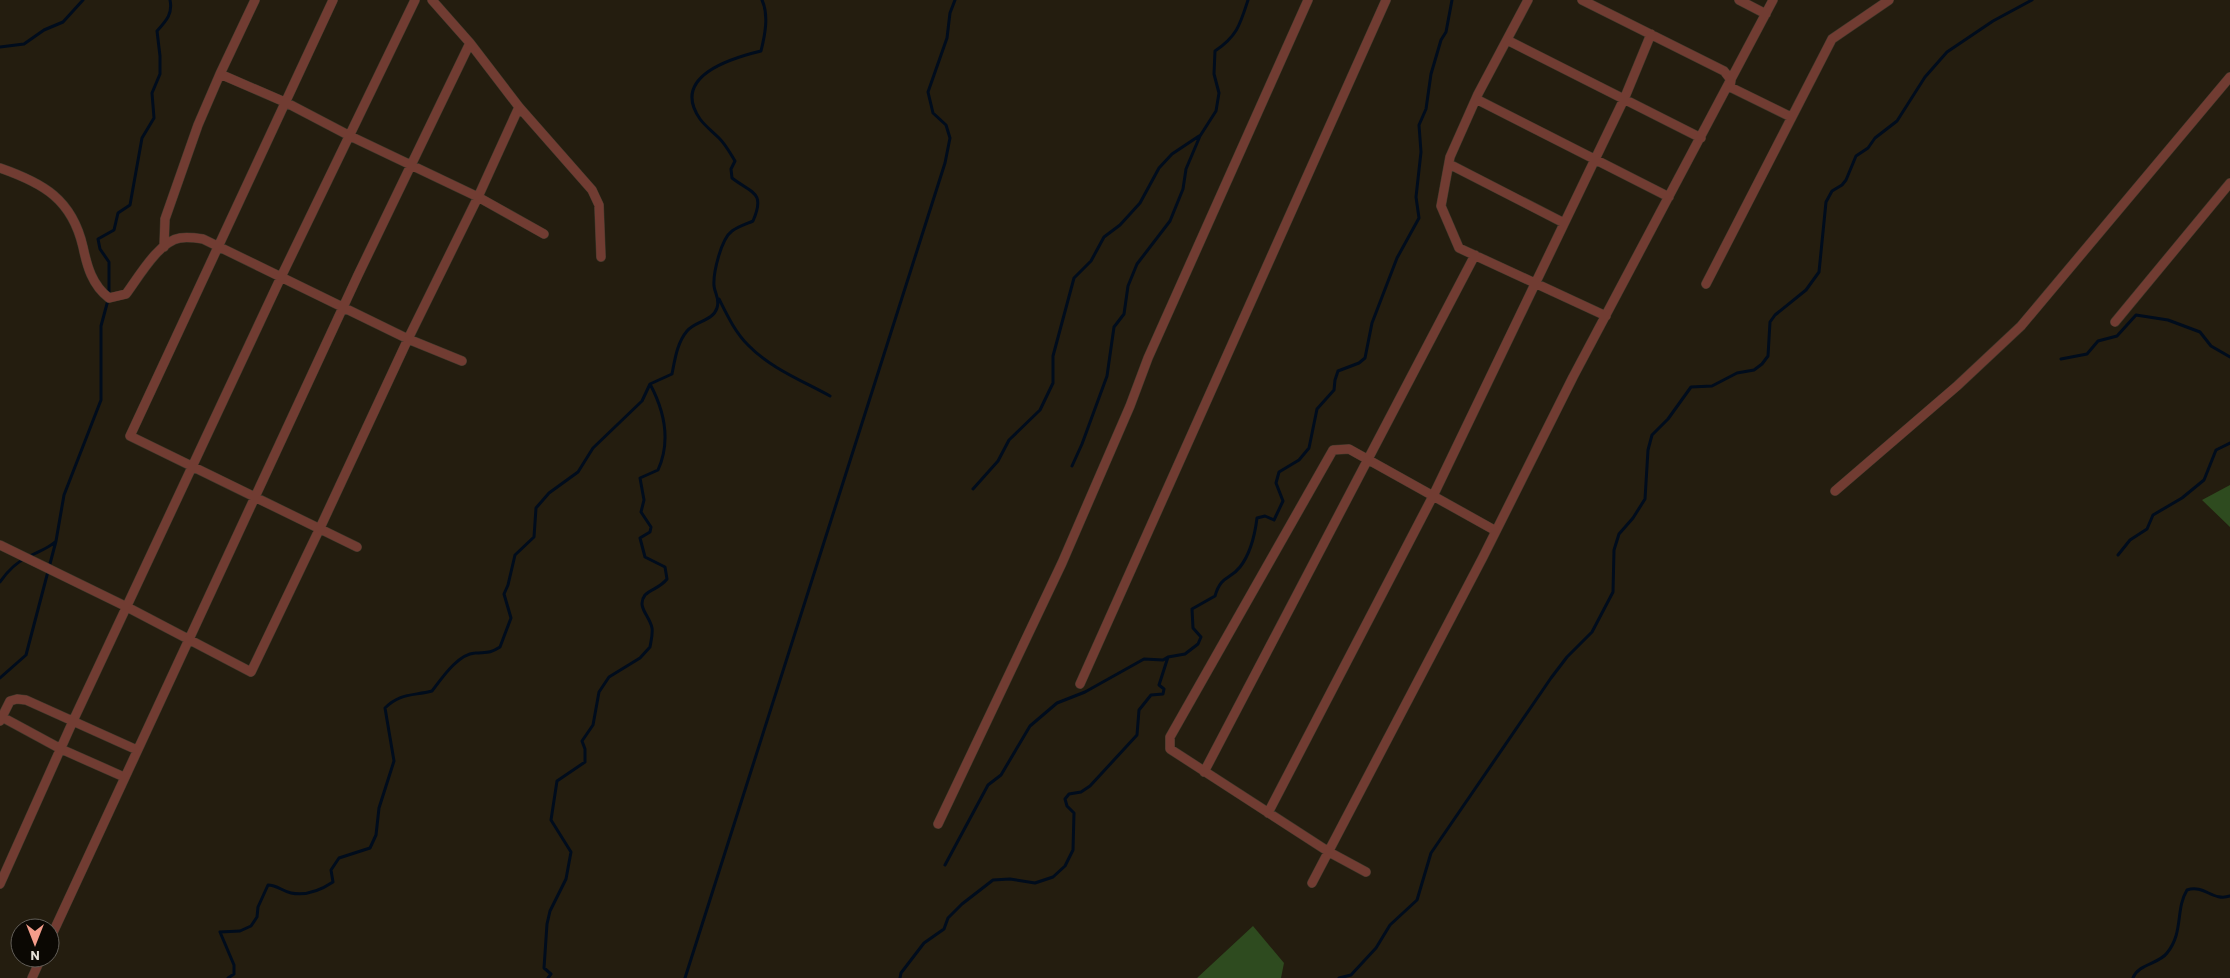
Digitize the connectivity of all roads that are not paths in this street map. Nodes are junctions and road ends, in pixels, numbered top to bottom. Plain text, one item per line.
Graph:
1 (255, 0) edge
2 (333, 0) edge
3 (415, 0) edge
4 (432, 0) edge
5 (1308, 0) edge
6 (1386, 0) edge
7 (1528, 0) edge
8 (1582, 0) edge
9 (1739, 0) edge
10 (1773, 0) edge
11 (1889, 0) edge
12 (1766, 14) junction
13 (1651, 34) junction
14 (1507, 40) junction
15 (470, 43) junction
16 (220, 74) junction
17 (2230, 77) edge
18 (1731, 80) junction
19 (1476, 99) junction
20 (1624, 99) junction
21 (287, 103) junction
22 (519, 107) junction
23 (1792, 117) junction
24 (350, 136) junction
25 (1700, 138) junction
26 (1595, 160) junction
27 (410, 164) junction
28 (1449, 164) junction
29 (0, 168) edge
30 (2230, 183) edge
31 (478, 196) junction
32 (1669, 198) junction
33 (1564, 222) junction
34 (544, 234) dead end
35 (220, 246) junction
36 (164, 247) junction
37 (1475, 256) junction
38 (601, 257) dead end
39 (281, 277) junction
40 (1535, 283) junction
41 (1706, 284) dead end
42 (343, 308) junction
43 (1606, 316) junction
44 (2115, 322) dead end
45 (408, 339) junction
46 (462, 361) dead end
47 (1369, 460) junction
48 (194, 466) junction
49 (1835, 491) dead end
50 (1433, 496) junction
51 (256, 497) junction
52 (320, 528) junction
53 (1496, 531) junction
54 (0, 545) edge
55 (357, 547) dead end
56 (127, 608) junction
57 (189, 639) junction
58 (1080, 684) dead end
59 (1, 718) edge
60 (73, 721) junction
61 (61, 749) junction
62 (137, 750) junction
63 (1204, 772) junction
64 (124, 777) junction
65 (1268, 813) junction
66 (938, 824) dead end
67 (1329, 852) junction
68 (1366, 872) dead end
69 (1312, 883) dead end
70 (0, 884) edge
71 (60, 918) edge

1 - 16 street
2 - 21 street
3 - 24 street
4 - 15 street
5 - 66 street
6 - 58 street
7 - 14 street
8 - 13 street
9 - 12 street
10 - 12 street
11 - 23 street
12 - 18 street
13 - 18 street
13 - 20 street
14 - 19 street
14 - 20 street
15 - 22 street
15 - 27 street
16 - 21 street
16 - 36 street
17 - 49 street
18 - 23 street
18 - 25 street
19 - 26 street
19 - 28 street
20 - 25 street
20 - 26 street
21 - 24 street
21 - 35 street
22 - 31 street
22 - 38 street
23 - 41 street
24 - 27 street
24 - 39 street
25 - 32 street
26 - 32 street
26 - 33 street
27 - 31 street
27 - 42 street
28 - 33 street
28 - 37 street
29 - 36 street
30 - 44 street
31 - 34 street
31 - 45 street
32 - 43 street
33 - 40 street
35 - 36 street
35 - 39 street
35 - 48 street
37 - 40 street
37 - 47 street
39 - 42 street
39 - 48 street
40 - 43 street
40 - 50 street
42 - 45 street
42 - 51 street
43 - 53 street
45 - 46 street
45 - 52 street
47 - 50 street
47 - 63 street
47 - 63 street
48 - 51 street
48 - 56 street
50 - 53 street
50 - 65 street
51 - 52 street
51 - 57 street
52 - 55 street
52 - 57 street
53 - 67 street
54 - 56 street
56 - 57 street
56 - 60 street
57 - 62 street
59 - 60 street
59 - 61 street
60 - 61 street
60 - 62 street
61 - 64 street
61 - 70 street
62 - 64 street
63 - 65 street
64 - 71 street
65 - 67 street
67 - 68 street
67 - 69 street

